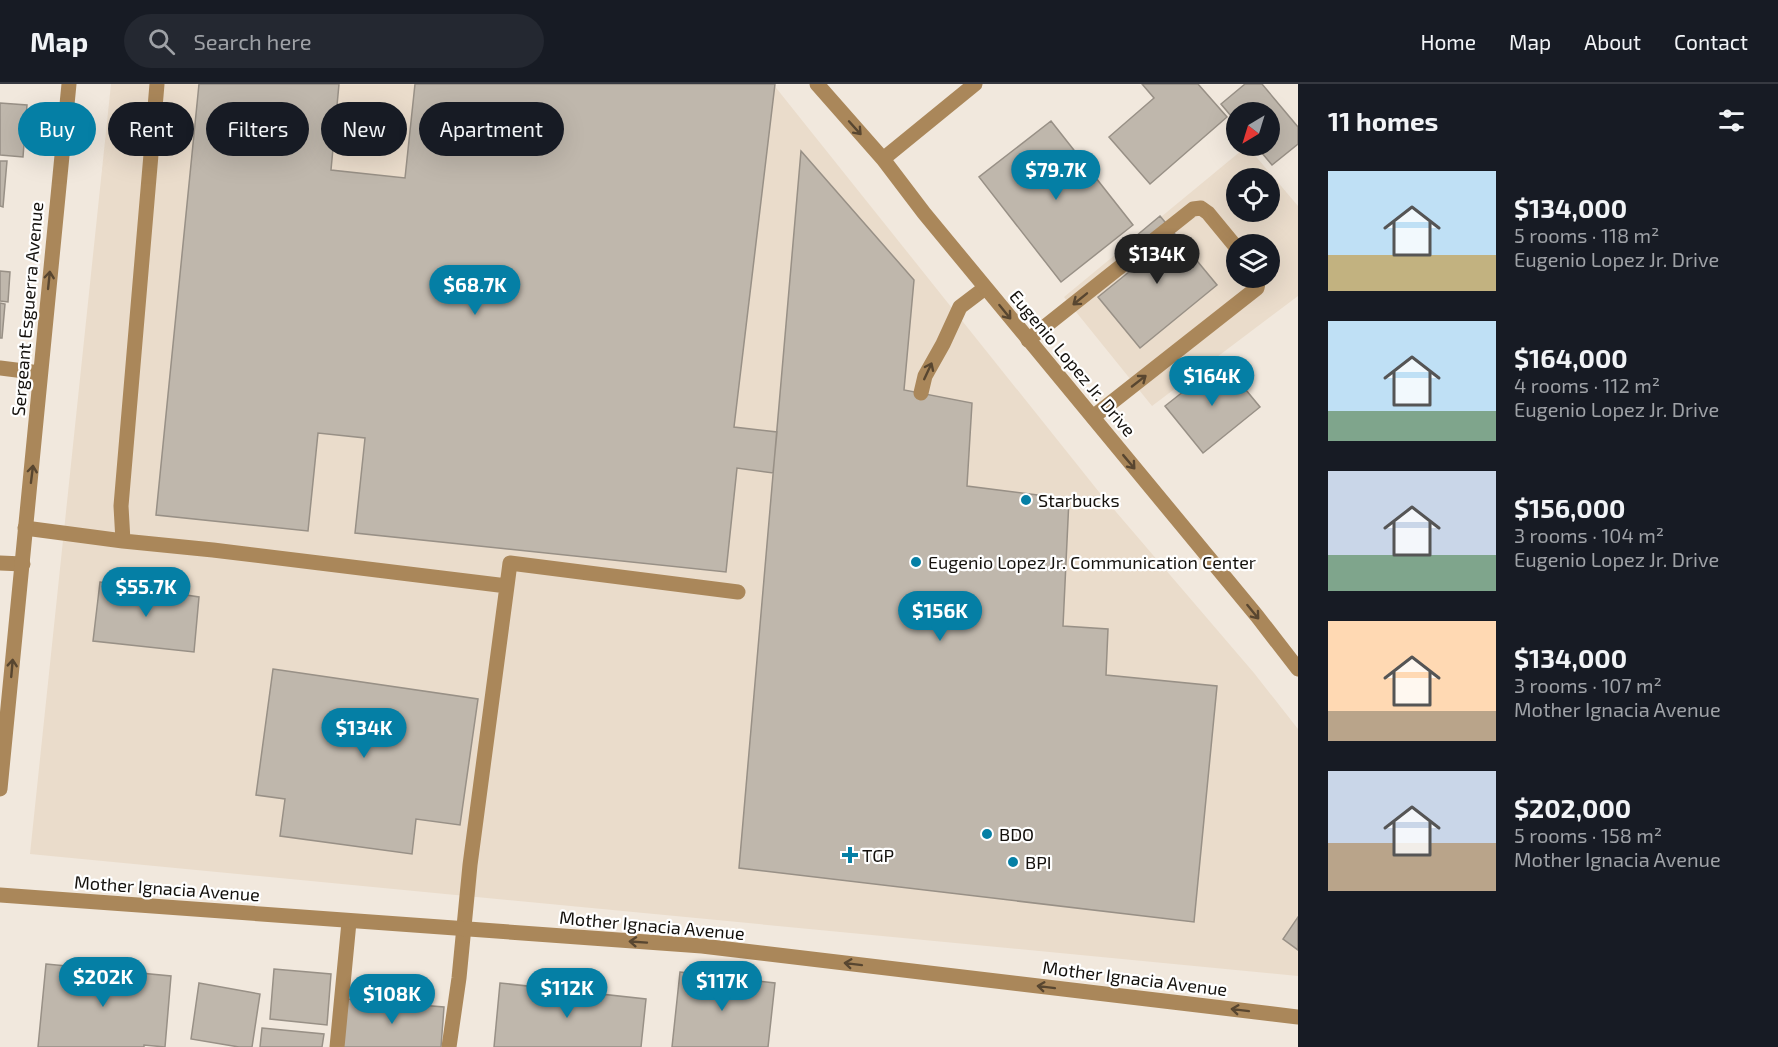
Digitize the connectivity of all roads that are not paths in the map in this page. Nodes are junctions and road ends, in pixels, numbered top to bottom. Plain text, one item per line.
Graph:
1 (69, 84) edge
2 (156, 84) edge
3 (817, 84) edge
4 (975, 84) edge
5 (883, 159) junction
6 (1226, 235) edge
7 (985, 288) junction
8 (1257, 288) edge
9 (1028, 340) junction
10 (0, 368) edge
11 (40, 373) junction
12 (921, 393) dead end
13 (1093, 417) junction
14 (26, 528) junction
15 (123, 541) junction
16 (0, 563) edge
17 (23, 564) junction
18 (507, 586) junction
19 (738, 592) dead end
20 (1298, 669) edge
21 (0, 789) edge
22 (0, 895) edge
23 (349, 922) junction
24 (464, 930) junction
25 (1298, 1017) edge
26 (337, 1047) edge
27 (449, 1047) edge

11 -> 1 street, Sergeant Esguerra Avenue
2 - 15 street
3 -> 5 street, Eugenio Lopez Jr. Drive
4 - 5 street
5 - 7 street, Eugenio Lopez Jr. Drive
6 -> 9 street
7 -> 9 street, Eugenio Lopez Jr. Drive
12 -> 7 street
13 -> 8 street
9 - 13 street, Eugenio Lopez Jr. Drive
10 - 11 street
14 -> 11 street, Sergeant Esguerra Avenue
13 -> 20 street, Eugenio Lopez Jr. Drive
14 - 15 street
14 - 17 street, Sergeant Esguerra Avenue
15 - 18 street
16 - 17 street
21 -> 17 street, Sergeant Esguerra Avenue
18 - 19 street
18 - 24 street
22 - 23 street, Mother Ignacia Avenue
23 - 24 street, Mother Ignacia Avenue
23 - 26 street
25 -> 24 street, Mother Ignacia Avenue
24 - 27 street

